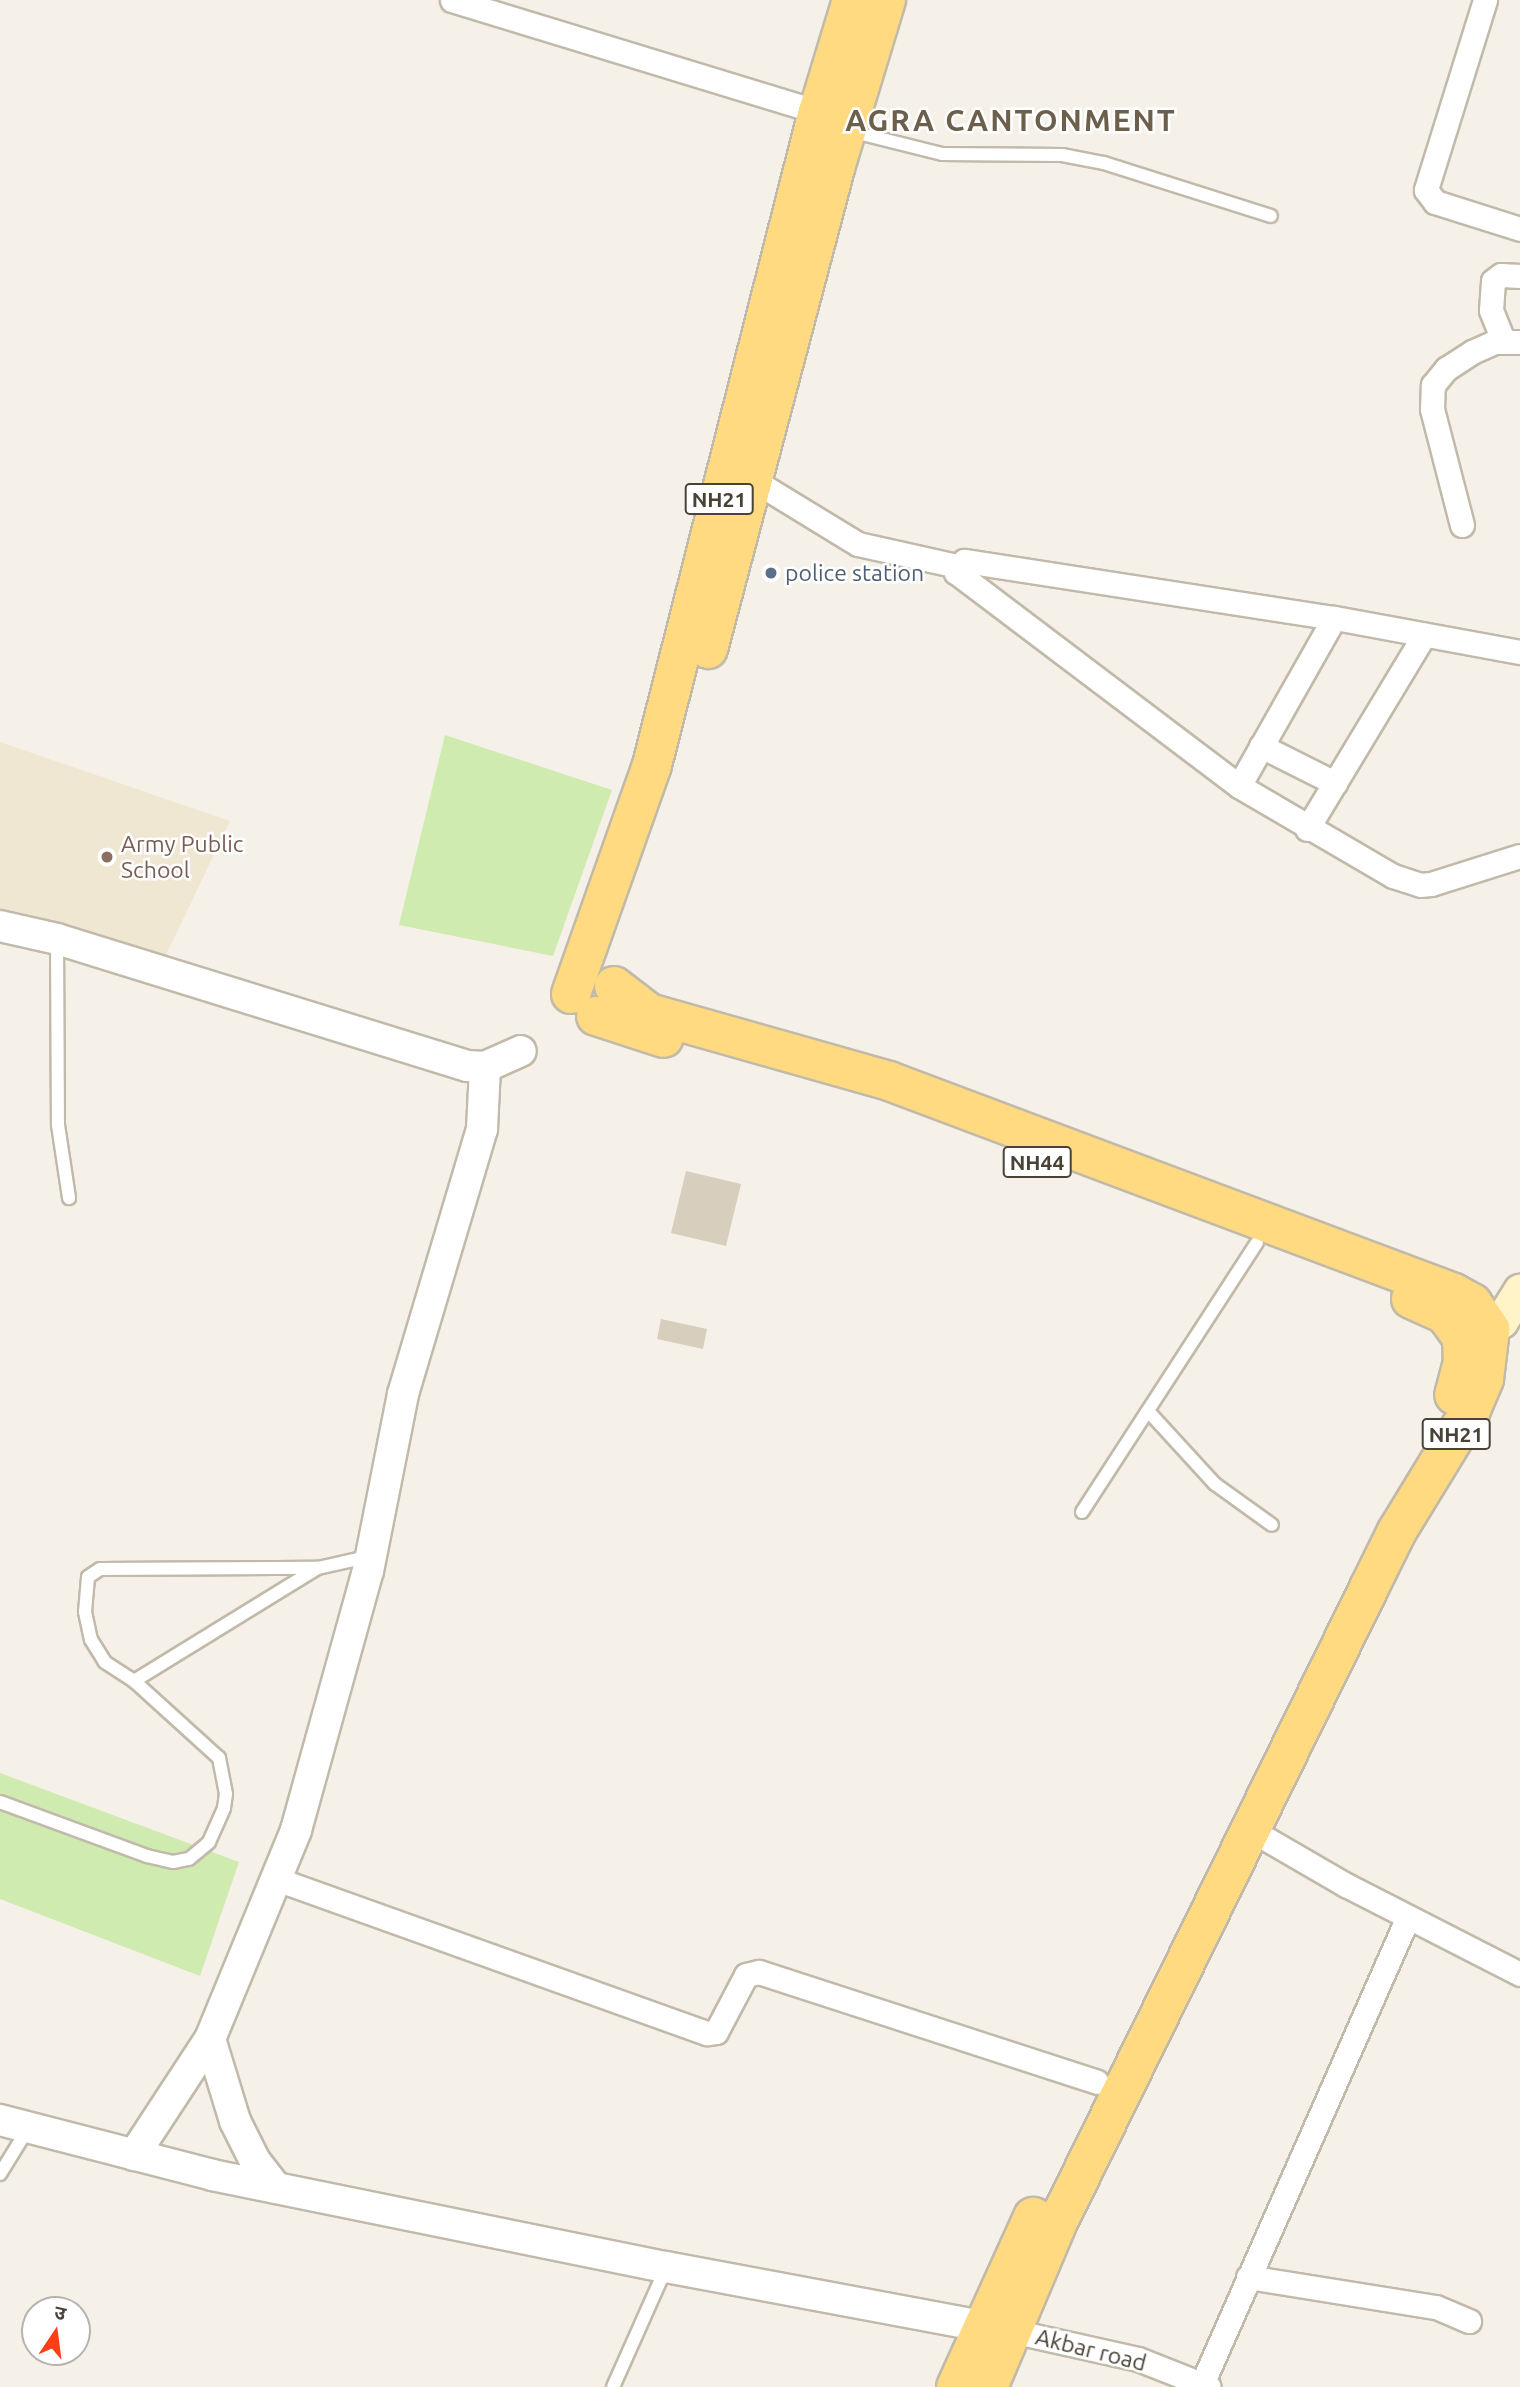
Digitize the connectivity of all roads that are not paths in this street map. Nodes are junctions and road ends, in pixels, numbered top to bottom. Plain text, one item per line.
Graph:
1 (452, 0) edge
2 (852, 0) edge
3 (886, 0) edge
4 (1485, 0) edge
5 (495, 6) edge
6 (832, 121) junction
7 (1271, 216) dead end
8 (1520, 229) edge
9 (1520, 276) edge
10 (1511, 341) edge
11 (753, 480) junction
12 (1462, 525) dead end
13 (957, 566) junction
14 (1334, 618) junction
15 (1424, 635) junction
16 (1520, 652) edge
17 (1261, 746) junction
18 (1335, 783) junction
19 (1239, 786) junction
20 (1307, 828) junction
21 (1520, 856) edge
22 (0, 926) edge
23 (57, 939) junction
24 (598, 994) junction
25 (521, 1051) dead end
26 (485, 1067) junction
27 (69, 1198) dead end
28 (1257, 1243) junction
29 (1520, 1290) edge
30 (1493, 1329) edge
31 (1148, 1411) junction
32 (1082, 1511) dead end
33 (1272, 1525) dead end
34 (371, 1556) junction
35 (318, 1568) junction
36 (134, 1681) junction
37 (0, 1802) edge
38 (1251, 1830) junction
39 (279, 1880) junction
40 (1408, 1917) junction
41 (1520, 1974) edge
42 (210, 2039) junction
43 (1097, 2082) junction
44 (0, 2120) edge
45 (29, 2127) junction
46 (134, 2155) junction
47 (0, 2174) edge
48 (276, 2188) junction
49 (666, 2267) junction
50 (1248, 2277) junction
51 (1469, 2321) dead end
52 (997, 2329) junction
53 (1206, 2386) edge
54 (613, 2387) edge
55 (956, 2387) edge
56 (988, 2387) edge

1 - 5 street
2 - 6 highway, NH21
3 - 6 highway, NH21
4 - 8 street
5 - 6 street
6 - 7 lane
6 - 11 highway, NH21
6 - 24 highway, NH21
9 - 10 street
10 - 12 street
11 - 13 street
11 - 24 highway, NH21
13 - 14 street
13 - 19 street
14 - 15 street
14 - 17 street
15 - 16 street
15 - 18 street
17 - 18 street
17 - 19 street
18 - 20 street
19 - 20 street
20 - 21 street
22 - 23 street
23 - 26 street
23 - 27 lane
24 - 28 highway, NH44
24 - 30 highway
25 - 26 street
26 - 34 street
28 - 30 highway, NH44
28 - 31 lane
29 - 30 main road
30 - 38 highway, NH21
30 - 43 highway, NH21
31 - 32 lane
31 - 33 lane
34 - 35 lane
34 - 39 street
35 - 36 lane
35 - 36 lane
36 - 37 lane
38 - 40 street
38 - 52 highway, NH21
39 - 42 street
39 - 43 street
40 - 41 street
40 - 50 street
42 - 46 street
42 - 48 street
43 - 52 highway, NH21
44 - 45 street
45 - 46 street
45 - 47 lane
46 - 48 street
48 - 49 street
49 - 52 street
49 - 54 lane
50 - 51 street
50 - 53 street
52 - 53 street, Akbar road
52 - 55 highway, NH21
52 - 56 highway, NH21

